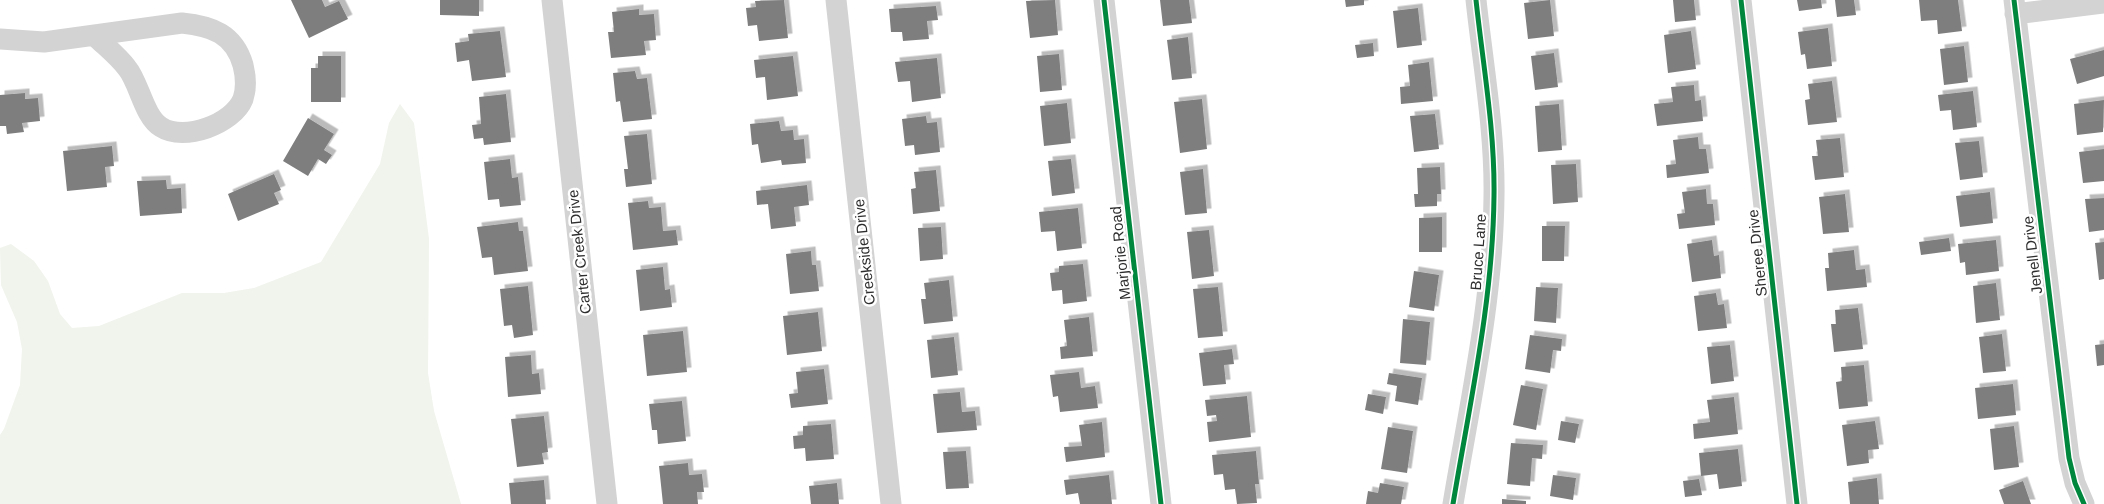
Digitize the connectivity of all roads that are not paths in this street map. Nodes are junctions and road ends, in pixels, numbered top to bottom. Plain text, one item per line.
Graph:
1 (552, 0) edge
2 (836, 0) edge
3 (1104, 0) edge
4 (1476, 0) edge
5 (1741, 0) edge
6 (2104, 3) edge
7 (2014, 7) edge
8 (95, 36) junction
9 (0, 39) edge
10 (607, 504) edge
11 (891, 504) edge
12 (1161, 504) edge
13 (1453, 504) edge
14 (1797, 504) edge
15 (2084, 504) edge

1 - 10 street, Carter Creek Drive
2 - 11 street, Creekside Drive
3 - 12 street, Marjorie Road
4 - 13 street, Bruce Lane
5 - 14 street, Sheree Drive
6 - 7 street
7 - 15 street, Jenell Drive
8 - 8 street
8 - 9 street

